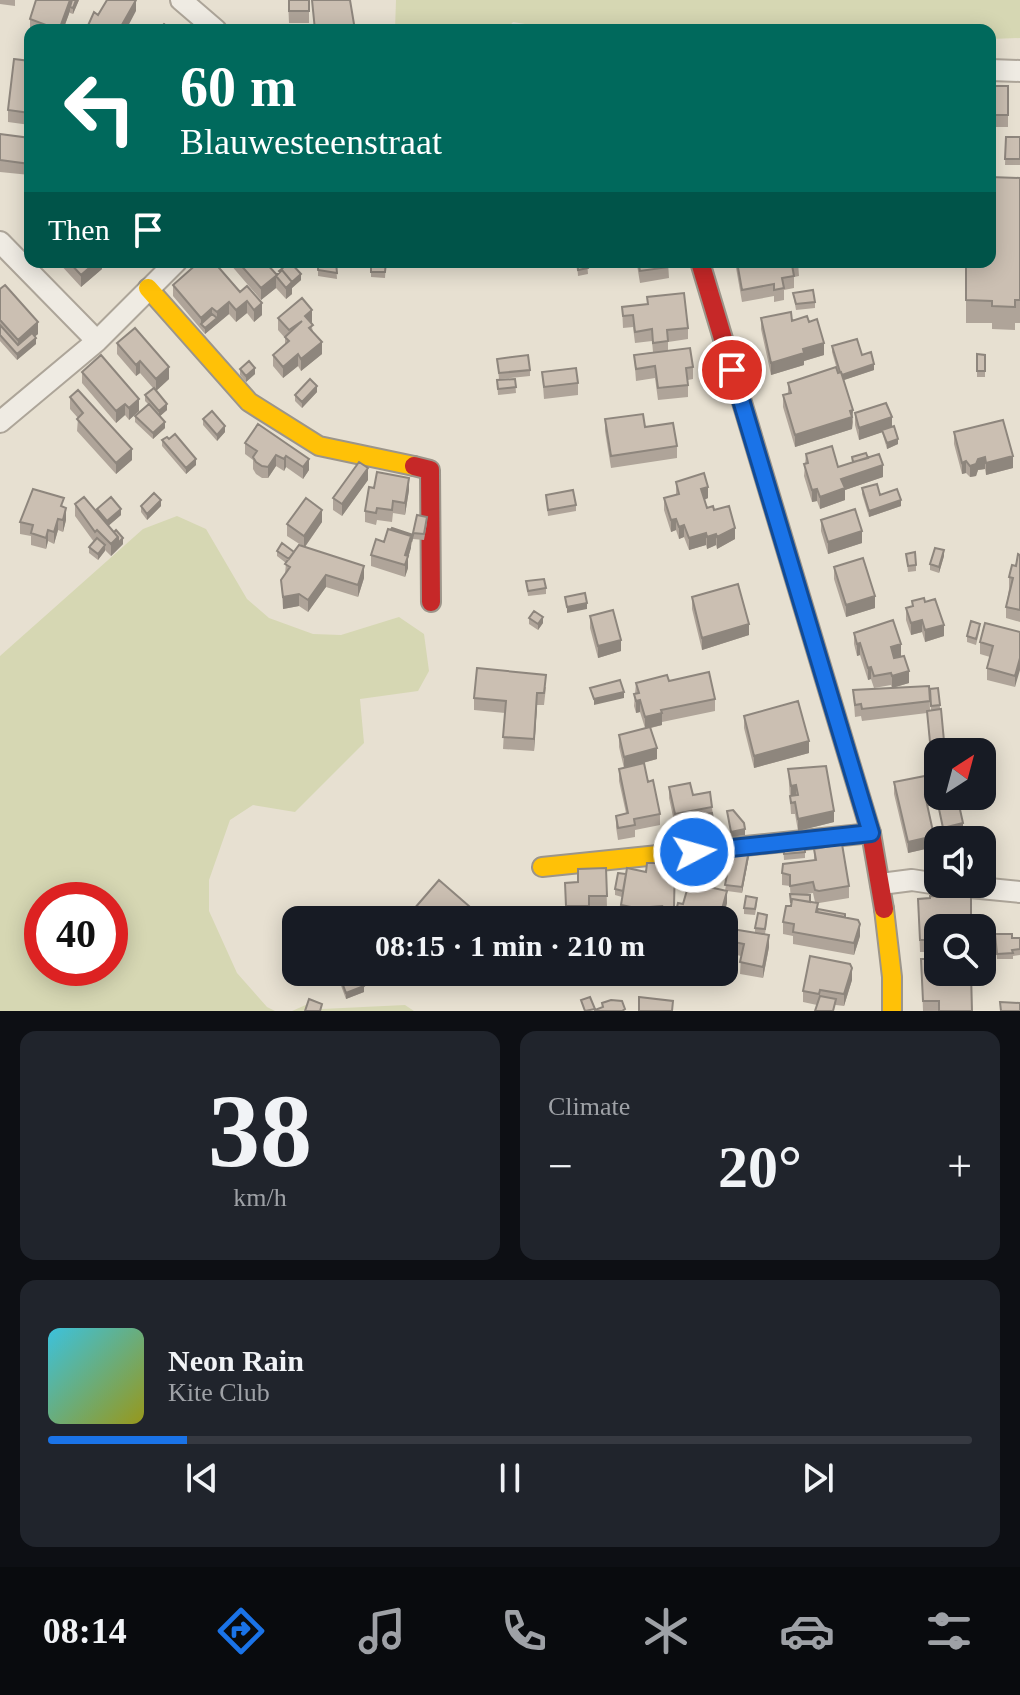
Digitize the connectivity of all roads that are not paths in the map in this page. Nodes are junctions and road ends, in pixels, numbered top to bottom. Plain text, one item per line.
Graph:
1 (181, 0) edge
2 (209, 24) edge
3 (996, 70) edge
4 (1020, 71) edge
5 (0, 242) edge
6 (24, 266) edge
7 (25, 268) edge
8 (170, 268) edge
9 (702, 268) edge
10 (148, 288) junction
11 (97, 341) junction
12 (0, 422) edge
13 (431, 602) dead end
14 (871, 833) junction
15 (542, 867) dead end
16 (924, 882) edge
17 (881, 884) junction
18 (996, 890) edge
19 (1020, 892) edge
20 (892, 1011) edge

1 - 2 street
3 - 4 street
5 - 6 street
7 - 11 street
8 - 10 street
9 - 14 street
10 - 11 street
10 - 13 street
11 - 12 street
14 - 15 street
14 - 17 street
16 - 17 street
17 - 20 street
18 - 19 street

